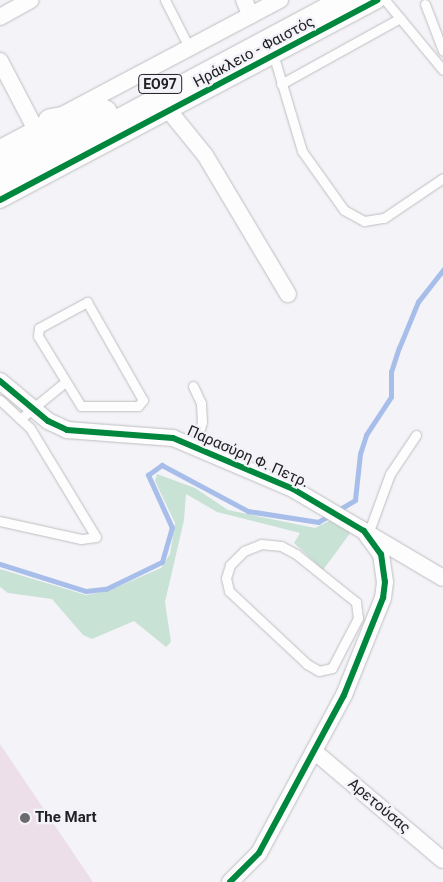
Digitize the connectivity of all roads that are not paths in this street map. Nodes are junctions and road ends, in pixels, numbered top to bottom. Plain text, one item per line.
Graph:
1 (31, 0) edge
2 (165, 0) edge
3 (244, 0) edge
4 (280, 0) edge
5 (319, 0) edge
6 (348, 0) edge
7 (378, 0) edge
8 (385, 0) edge
9 (428, 1) edge
10 (251, 16) junction
11 (0, 17) edge
12 (400, 18) junction
13 (190, 49) junction
14 (443, 51) edge
15 (274, 57) junction
16 (0, 60) edge
17 (443, 70) edge
18 (281, 84) junction
19 (170, 112) junction
20 (104, 113) junction
21 (44, 126) junction
22 (0, 148) edge
23 (0, 165) edge
24 (443, 178) edge
25 (0, 186) edge
26 (0, 200) edge
27 (288, 294) dead end
28 (0, 381) edge
29 (65, 382) junction
30 (193, 386) dead end
31 (0, 400) edge
32 (26, 414) junction
33 (48, 421) junction
34 (416, 435) dead end
35 (36, 438) junction
36 (195, 445) junction
37 (0, 521) edge
38 (366, 532) junction
39 (443, 578) edge
40 (346, 645) junction
41 (362, 658) junction
42 (315, 752) junction
43 (443, 860) edge
44 (230, 882) edge

1 - 11 street
2 - 13 lane
3 - 10 street
4 - 10 street
5 - 20 main road, Ηράκλειο - Φαιστός / ΕΟ97
6 - 25 main road, Ηράκλειο - Φαιστός / ΕΟ97
7 - 15 street
8 - 12 lane
9 - 14 lane
10 - 13 street
12 - 17 lane
12 - 18 lane
13 - 21 street
15 - 18 lane
15 - 19 street
16 - 21 street
18 - 24 lane
19 - 26 street
19 - 27 street
20 - 21 main road
20 - 23 main road, Ηράκλειο - Φαιστός / ΕΟ97
21 - 22 street
28 - 32 street, Παρασύρη Φ. Πετρ.
29 - 29 lane
29 - 32 lane
30 - 36 lane
31 - 32 lane
32 - 33 street, Παρασύρη Φ. Πετρ.
32 - 35 lane
33 - 35 lane
33 - 36 street, Παρασύρη Φ. Πετρ.
34 - 38 lane
35 - 37 lane
36 - 38 street, Παρασύρη Φ. Πετρ.
38 - 39 street
38 - 41 street, Παρασύρη Φ. Πετρ.
40 - 40 lane
40 - 41 lane
41 - 42 street, Παρασύρη Φ. Πετρ.
42 - 43 street, Αρετούσας
42 - 44 street, Παρασύρη Φ. Πετρ.

